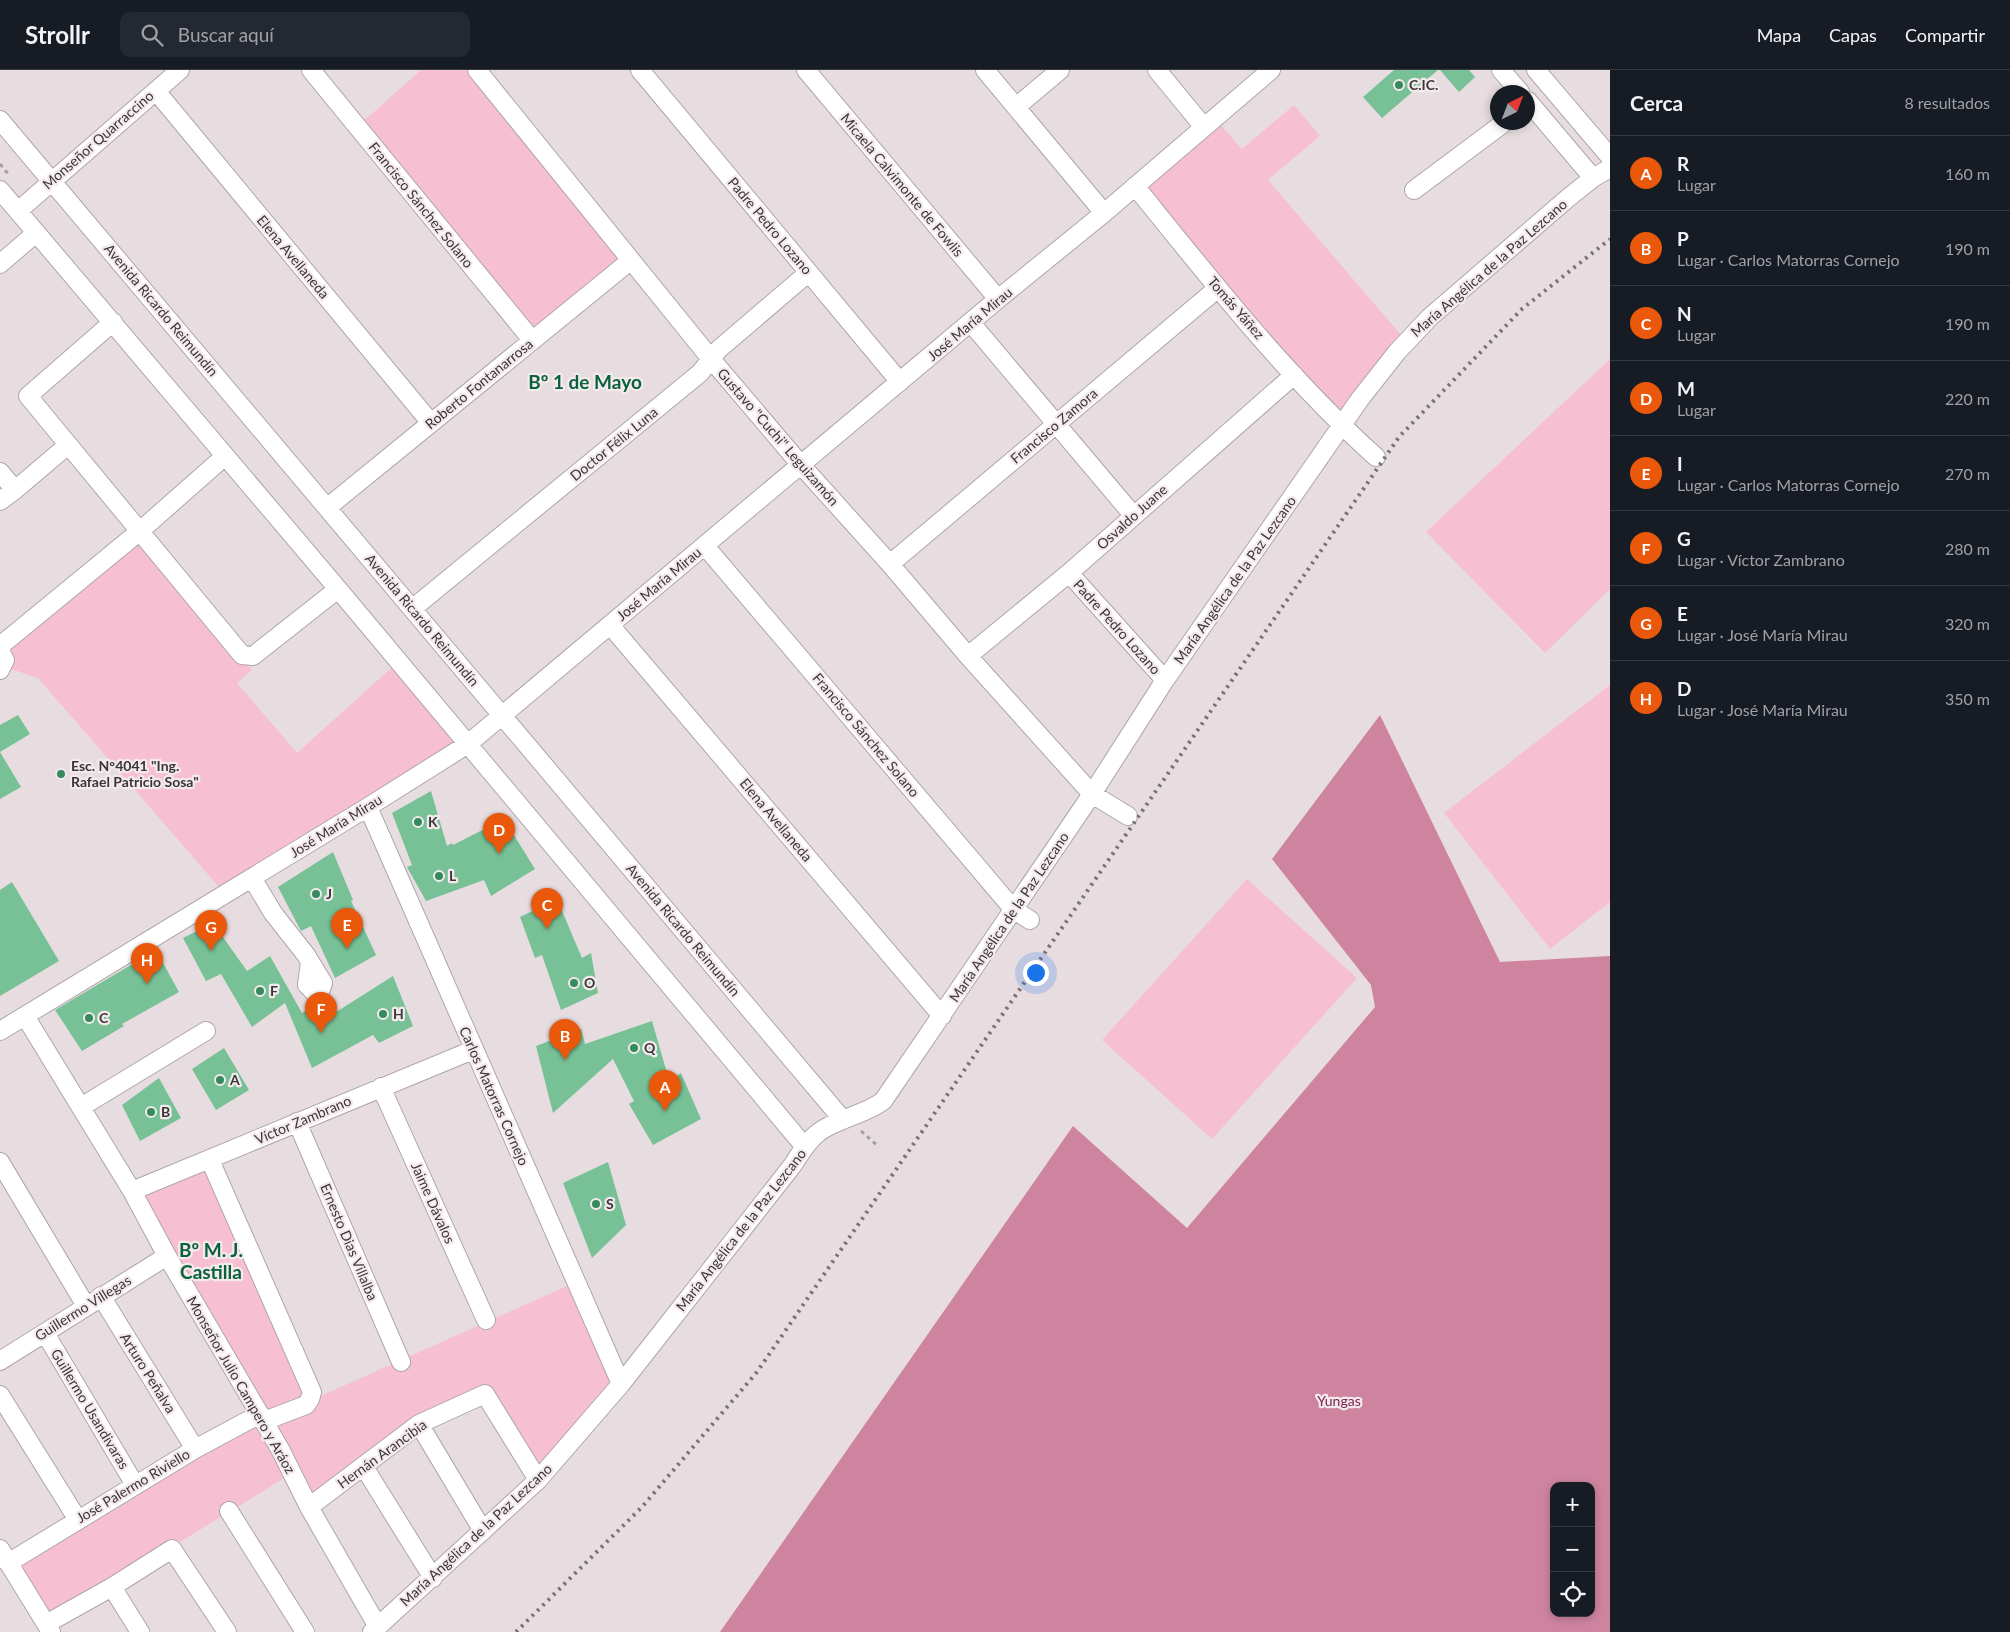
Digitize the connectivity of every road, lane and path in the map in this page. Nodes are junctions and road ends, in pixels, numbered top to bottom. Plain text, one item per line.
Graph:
1 (180, 70) edge
2 (312, 70) edge
3 (477, 70) edge
4 (640, 70) edge
5 (806, 70) edge
6 (985, 70) edge
7 (1060, 70) edge
8 (1157, 70) edge
9 (1271, 70) edge
10 (1501, 70) edge
11 (1536, 70) edge
12 (1513, 85) edge
13 (156, 91) junction
14 (1016, 107) junction
15 (1535, 111) edge
16 (0, 120) edge
17 (1203, 126) junction
18 (1494, 130) edge
19 (1610, 157) edge
20 (1610, 168) edge
21 (1593, 178) junction
22 (51, 181) junction
23 (1135, 186) junction
24 (0, 190) edge
25 (1414, 190) dead end
26 (18, 210) junction
27 (1104, 213) junction
28 (36, 233) junction
29 (630, 261) junction
30 (0, 264) edge
31 (808, 272) junction
32 (1218, 288) junction
33 (998, 299) junction
34 (113, 322) junction
35 (971, 323) junction
36 (532, 340) junction
37 (711, 359) junction
38 (1294, 375) junction
39 (900, 382) junction
40 (431, 423) junction
41 (1056, 424) junction
42 (1342, 426) junction
43 (68, 445) junction
44 (225, 456) junction
45 (1376, 457) dead end
46 (801, 465) junction
47 (0, 472) edge
48 (15, 490) junction
49 (0, 501) edge
50 (328, 507) junction
51 (1133, 515) junction
52 (140, 531) junction
53 (705, 546) junction
54 (890, 564) junction
55 (1069, 573) junction
56 (338, 589) junction
57 (412, 609) junction
58 (610, 625) junction
59 (0, 646) edge
60 (968, 656) junction
61 (1165, 680) junction
62 (502, 716) junction
63 (468, 744) junction
64 (1092, 794) junction
65 (368, 807) junction
66 (1128, 816) dead end
67 (252, 878) junction
68 (1014, 910) junction
69 (1030, 920) dead end
70 (310, 962) dead end
71 (25, 1016) junction
72 (942, 1016) junction
73 (206, 1030) dead end
74 (0, 1032) edge
75 (473, 1050) junction
76 (381, 1087) junction
77 (80, 1107) junction
78 (844, 1120) junction
79 (298, 1122) junction
80 (804, 1147) junction
81 (210, 1160) junction
82 (0, 1162) edge
83 (132, 1191) junction
84 (167, 1256) junction
85 (93, 1301) junction
86 (486, 1320) dead end
87 (44, 1333) junction
88 (2, 1355) edge
89 (401, 1362) dead end
90 (621, 1384) junction
91 (0, 1395) edge
92 (262, 1418) junction
93 (419, 1424) junction
94 (195, 1449) junction
95 (364, 1467) junction
96 (538, 1480) junction
97 (134, 1485) junction
98 (309, 1507) junction
99 (229, 1511) dead end
100 (78, 1520) junction
101 (483, 1531) junction
102 (4, 1556) edge
103 (433, 1578) junction
104 (112, 1587) junction
105 (48, 1628) edge
106 (375, 1629) edge
107 (140, 1632) edge
108 (227, 1632) edge
109 (305, 1632) edge

1 - 13 street, Monseñor Quarraccino
2 - 36 street, Francisco Sánchez Solano
3 - 29 street, Gustavo "Cuchi" Leguizamón
4 - 31 street, Padre Pedro Lozano
5 - 33 street, Micaela Calvimonte de Fowlis
6 - 14 street
7 - 14 street
8 - 17 street
9 - 17 street, José María Mirau
10 - 12 street
11 - 19 street
13 - 22 street, Monseñor Quarraccino
13 - 40 street, Elena Avellaneda
14 - 27 street
15 - 21 street
16 - 22 street, Avenida Ricardo Reimundín
17 - 23 street, José María Mirau
18 - 25 street
20 - 21 street, María Angélica de la Paz Lezcano
21 - 42 street, María Angélica de la Paz Lezcano
22 - 26 street, Monseñor Quarraccino
22 - 50 street, Avenida Ricardo Reimundín
23 - 27 street, José María Mirau
23 - 32 street, Tomás Yáñez
24 - 26 street
26 - 28 street
27 - 33 street, José María Mirau
28 - 30 street
28 - 34 street
29 - 36 street, Roberto Fontanarrosa
29 - 37 street, Gustavo "Cuchi" Leguizamón
31 - 37 street, Doctor Félix Luna
31 - 39 street, Padre Pedro Lozano
32 - 38 street, Tomás Yáñez
32 - 41 street, Francisco Zamora
33 - 35 street, José María Mirau
34 - 43 street
34 - 44 street
35 - 39 street, José María Mirau
35 - 41 street
36 - 40 street, Roberto Fontanarrosa
37 - 46 street, Gustavo "Cuchi" Leguizamón
37 - 57 street, Doctor Félix Luna
38 - 42 street, Tomás Yáñez
38 - 51 street, Osvaldo Juane
39 - 46 street, José María Mirau
40 - 50 street, Roberto Fontanarrosa
41 - 51 street
41 - 54 street, Francisco Zamora
42 - 45 street, Tomás Yáñez
42 - 61 street, María Angélica de la Paz Lezcano
43 - 48 street
43 - 52 street
44 - 52 street
44 - 56 street
46 - 53 street, José María Mirau
46 - 54 street, Gustavo "Cuchi" Leguizamón
47 - 48 street
48 - 49 street
50 - 57 street, Avenida Ricardo Reimundín
51 - 55 street, Osvaldo Juane
52 - 56 street
52 - 59 street
53 - 58 street, José María Mirau
53 - 68 street, Francisco Sánchez Solano
54 - 60 street, Gustavo "Cuchi" Leguizamón
55 - 60 street, Osvaldo Juane
55 - 61 street, Padre Pedro Lozano
56 - 63 street
57 - 62 street, Avenida Ricardo Reimundín
58 - 62 street, José María Mirau
58 - 72 street, Elena Avellaneda
60 - 64 street, Gustavo "Cuchi" Leguizamón
61 - 64 street, María Angélica de la Paz Lezcano
62 - 63 street, José María Mirau
62 - 78 street, Avenida Ricardo Reimundín
63 - 65 street, José María Mirau
63 - 80 street
64 - 66 street, Gustavo "Cuchi" Leguizamón
64 - 68 street, María Angélica de la Paz Lezcano
65 - 67 street, José María Mirau
65 - 75 street, Carlos Matorras Cornejo
67 - 70 street
67 - 71 street, José María Mirau
68 - 69 street, Francisco Sánchez Solano
68 - 72 street, María Angélica de la Paz Lezcano
71 - 74 street, José María Mirau
71 - 77 street, Monseñor Julio Campero y Aráoz
72 - 78 street, María Angélica de la Paz Lezcano
73 - 77 street
75 - 76 street, Víctor Zambrano
75 - 90 street, Carlos Matorras Cornejo
76 - 79 street, Víctor Zambrano
76 - 86 street, Jaime Dávalos
77 - 83 street, Monseñor Julio Campero y Aráoz
78 - 80 street, María Angélica de la Paz Lezcano
79 - 81 street, Víctor Zambrano
79 - 89 street, Ernesto Dias Villalba
80 - 90 street, María Angélica de la Paz Lezcano
81 - 83 street, Víctor Zambrano
81 - 92 street, José Palermo Riviello
82 - 85 street, Arturo Peñalva
83 - 84 street, Monseñor Julio Campero y Aráoz
84 - 85 street, Guillermo Villegas
84 - 92 street, Monseñor Julio Campero y Aráoz
85 - 87 street, Guillermo Villegas
85 - 94 street, Arturo Peñalva
87 - 88 street, Guillermo Villegas
87 - 97 street, Guillermo Usandivaras
90 - 96 street, María Angélica de la Paz Lezcano
91 - 100 street
92 - 94 street, José Palermo Riviello
92 - 98 street, Monseñor Julio Campero y Aráoz
93 - 95 street, Hernán Arancibia
93 - 96 street, Hernán Arancibia
93 - 101 street
94 - 97 street, José Palermo Riviello
95 - 98 street, Hernán Arancibia
95 - 103 street
96 - 101 street, María Angélica de la Paz Lezcano
97 - 100 street, José Palermo Riviello
98 - 106 street, Monseñor Julio Campero y Aráoz
99 - 109 street
100 - 102 street, José Palermo Riviello
101 - 103 street, María Angélica de la Paz Lezcano
102 - 105 street
103 - 106 street, María Angélica de la Paz Lezcano
104 - 105 street
104 - 107 street
104 - 108 street

